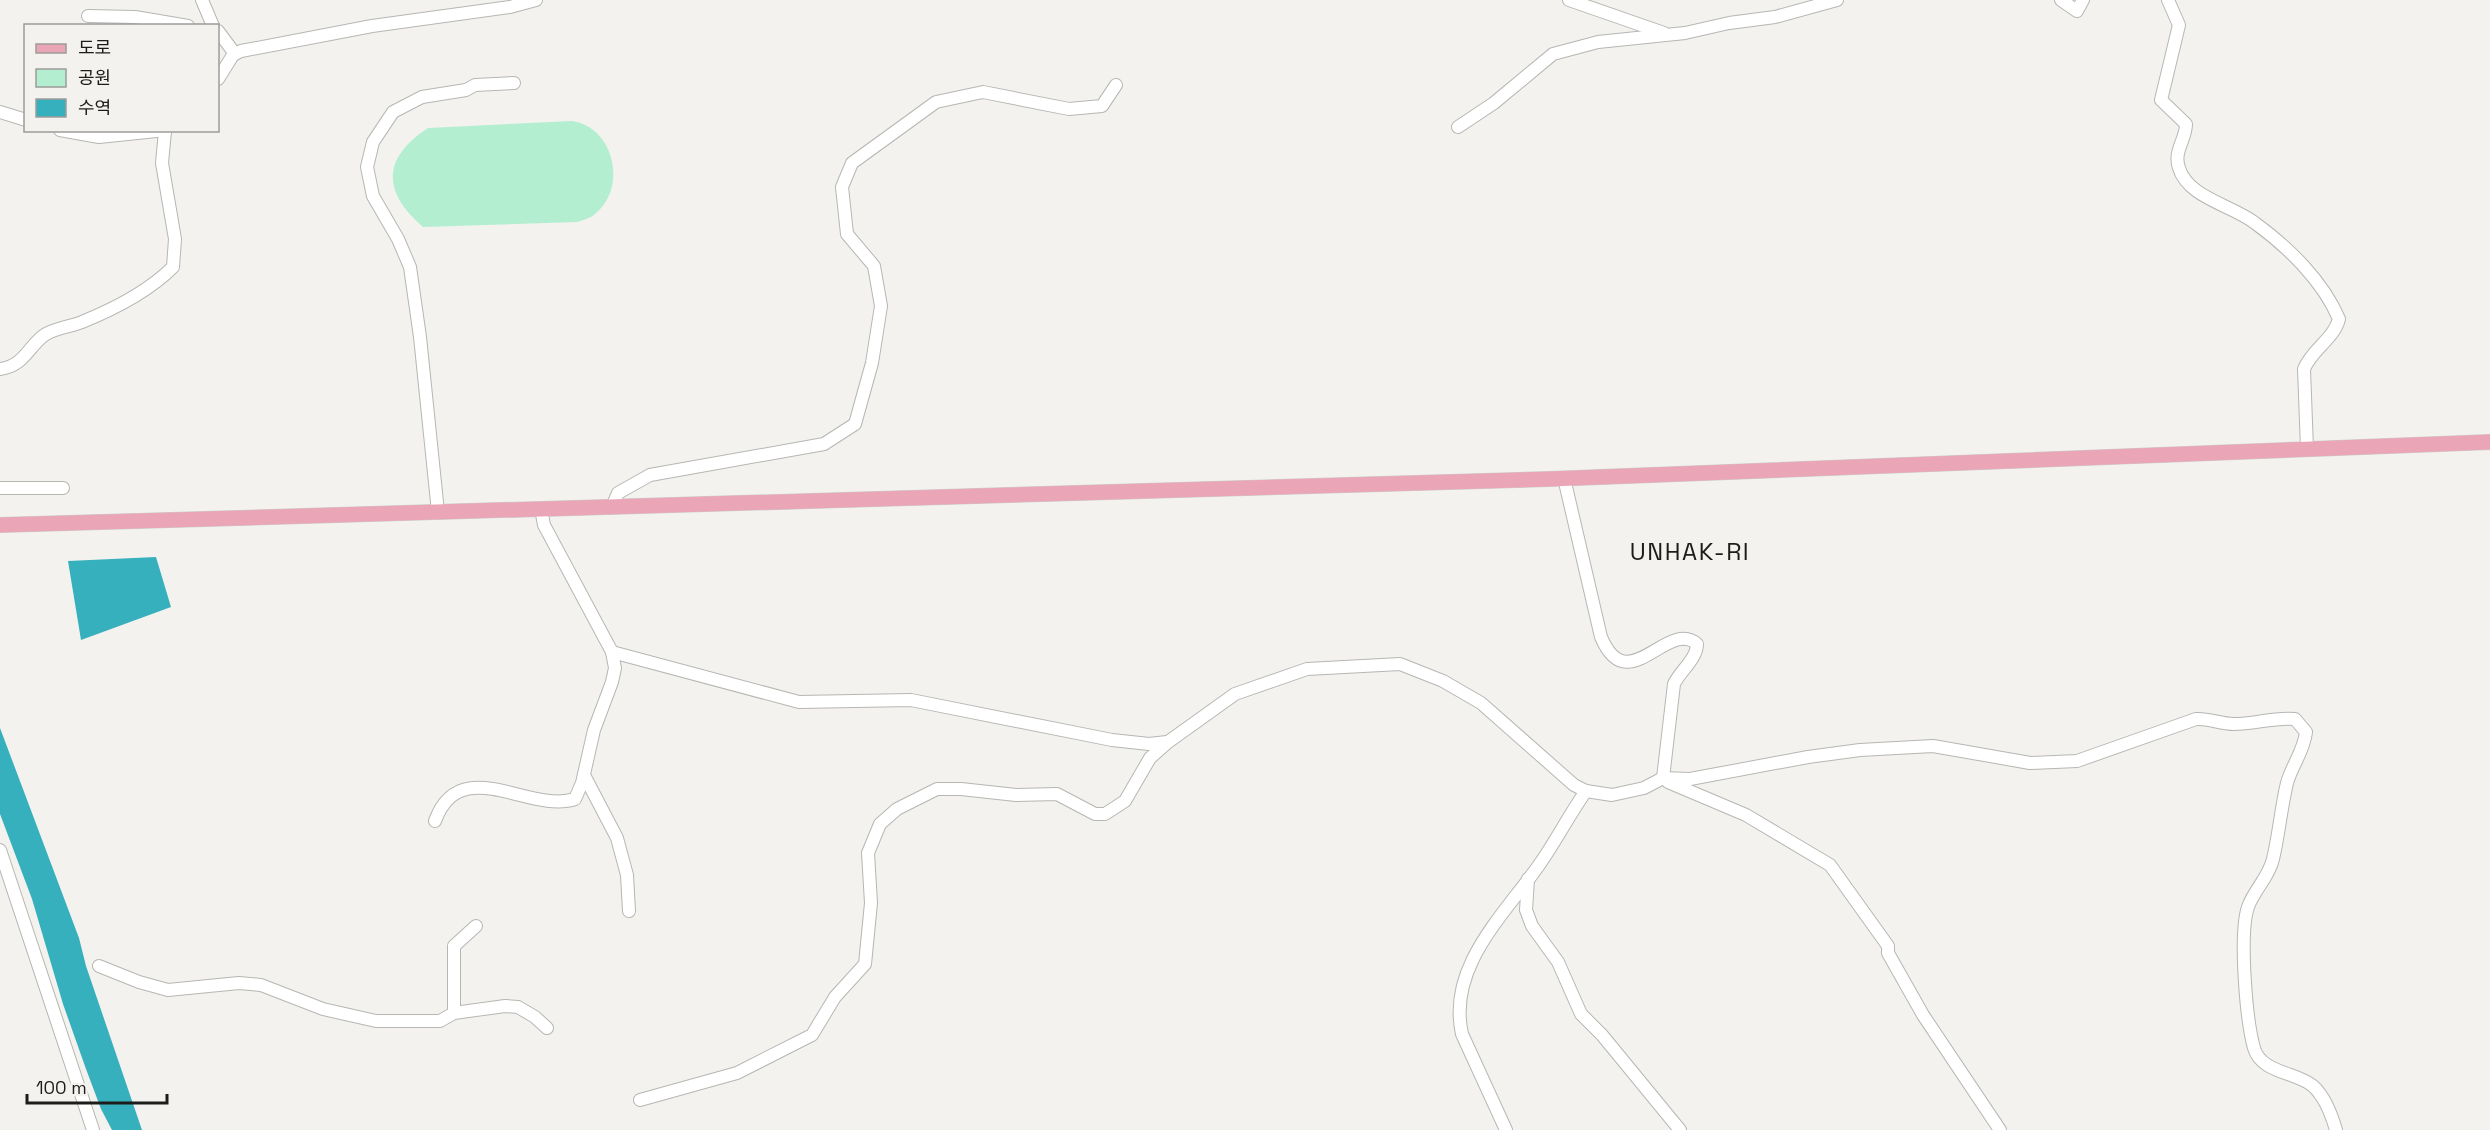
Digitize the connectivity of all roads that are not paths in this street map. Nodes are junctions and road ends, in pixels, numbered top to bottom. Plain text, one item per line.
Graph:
1 (202, 0) edge
2 (536, 0) edge
3 (1569, 0) edge
4 (1837, 0) edge
5 (2061, 0) edge
6 (2083, 0) edge
7 (2168, 0) edge
8 (88, 16) dead end
9 (176, 24) edge
10 (213, 24) edge
11 (219, 34) edge
12 (1668, 35) junction
13 (235, 54) junction
14 (219, 78) edge
15 (514, 83) dead end
16 (1116, 85) dead end
17 (0, 112) edge
18 (24, 119) edge
19 (1458, 127) dead end
20 (71, 132) edge
21 (155, 132) edge
22 (166, 132) edge
23 (0, 369) edge
24 (2490, 442) edge
25 (2307, 449) junction
26 (1564, 478) junction
27 (0, 488) edge
28 (63, 488) dead end
29 (612, 507) junction
30 (540, 509) junction
31 (438, 512) junction
32 (0, 525) edge
33 (612, 652) junction
34 (1168, 742) junction
35 (584, 775) junction
36 (1663, 778) junction
37 (1586, 791) junction
38 (435, 821) dead end
39 (0, 850) edge
40 (1528, 878) junction
41 (629, 911) dead end
42 (476, 926) dead end
43 (99, 966) dead end
44 (454, 1013) junction
45 (547, 1028) dead end
46 (640, 1100) dead end
47 (93, 1130) edge
48 (1506, 1130) edge
49 (1680, 1130) edge
50 (2000, 1130) edge
51 (2336, 1130) edge

1 - 10 street
2 - 13 street
3 - 12 street
4 - 12 street
5 - 6 street
7 - 25 street
8 - 9 street
11 - 13 street
12 - 19 street
13 - 14 street
15 - 31 street
16 - 29 street
17 - 18 street
20 - 21 street
22 - 23 street
24 - 25 main road
25 - 26 main road
26 - 29 main road
26 - 36 street
27 - 28 street
29 - 30 main road
30 - 31 main road
30 - 33 street
31 - 32 main road
33 - 34 street
33 - 35 street
34 - 37 street
34 - 46 street
35 - 38 street
35 - 41 street
36 - 37 street
36 - 50 street
36 - 51 street
37 - 40 street
39 - 47 street
40 - 48 street
40 - 49 street
42 - 44 street
43 - 44 street
44 - 45 street

